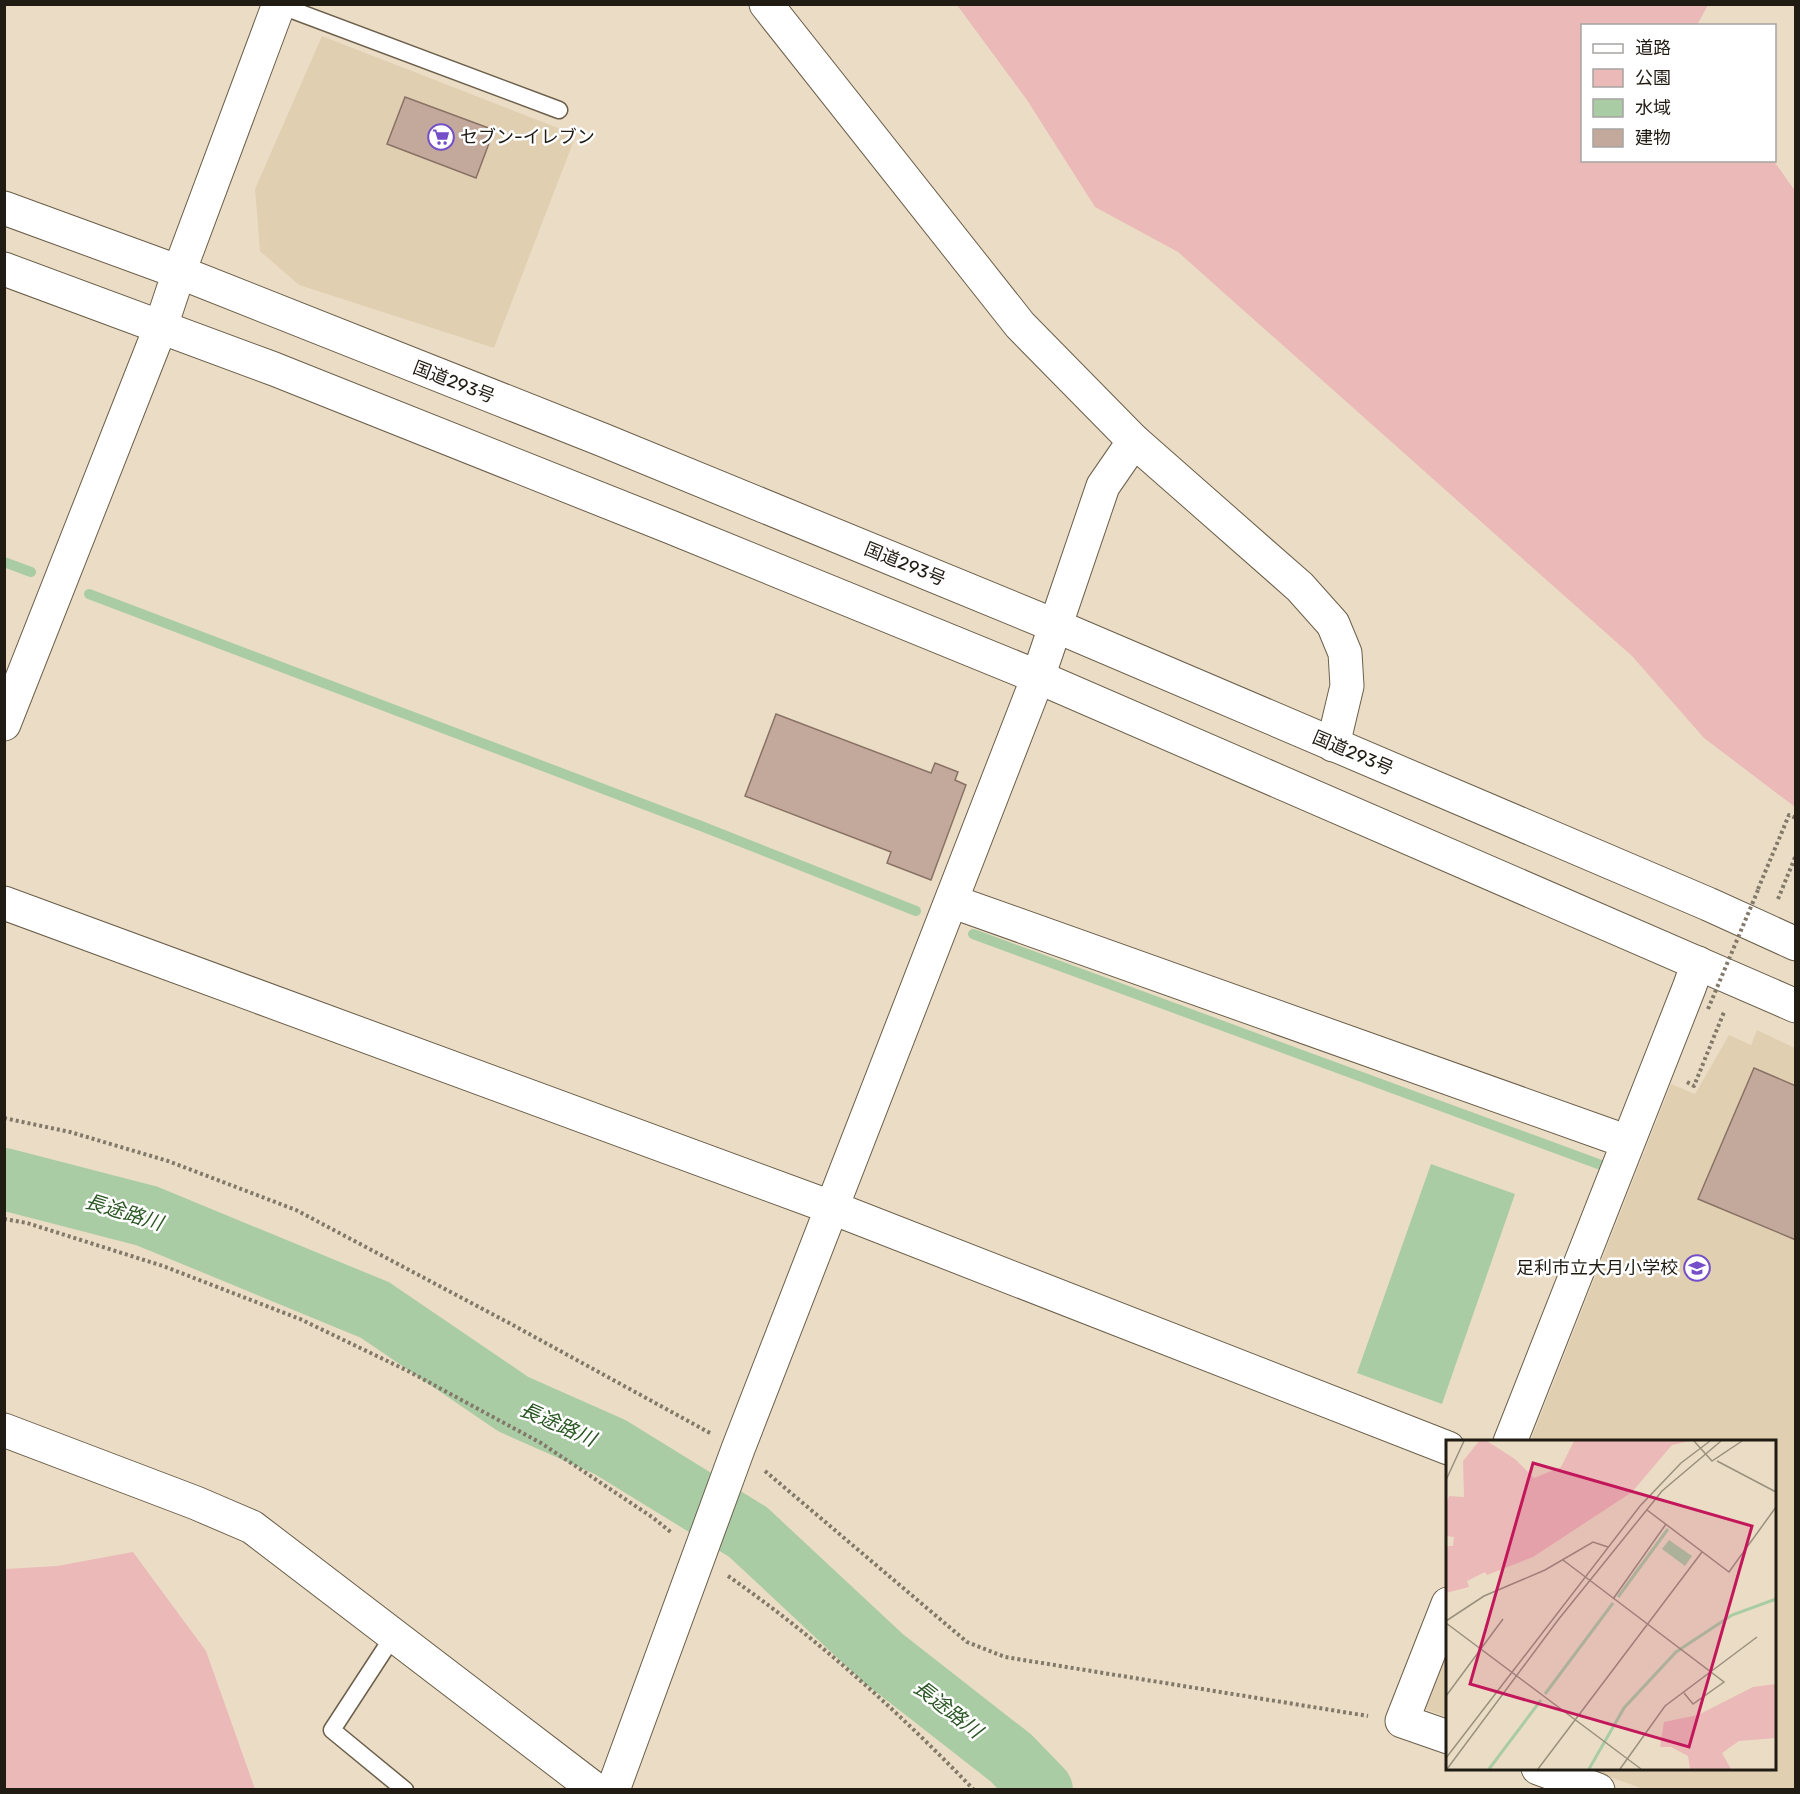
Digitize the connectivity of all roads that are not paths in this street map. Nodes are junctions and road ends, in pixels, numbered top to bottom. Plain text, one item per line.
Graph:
1 (766, 4) edge
2 (278, 5) edge
3 (559, 110) dead end
4 (4, 207) edge
5 (4, 269) edge
6 (178, 272) junction
7 (161, 327) junction
8 (1134, 441) junction
9 (1056, 626) junction
10 (1038, 677) junction
11 (4, 724) edge
12 (1333, 745) junction
13 (951, 901) junction
14 (4, 903) edge
15 (1796, 944) edge
16 (1698, 963) junction
17 (1796, 1006) edge
18 (1628, 1142) junction
19 (832, 1208) junction
20 (4, 1430) edge
21 (1511, 1440) edge
22 (1446, 1447) edge
23 (1446, 1609) edge
24 (394, 1635) junction
25 (1446, 1736) edge
26 (1543, 1770) edge
27 (405, 1790) edge
28 (596, 1790) edge
29 (613, 1790) edge
30 (1598, 1790) edge

1 - 8 main road
2 - 3 lane
2 - 6 main road
4 - 6 main road, 国道293号
5 - 7 main road
6 - 7 main road
6 - 9 main road, 国道293号
7 - 10 main road
7 - 11 main road
8 - 9 main road
8 - 12 main road
9 - 10 main road
9 - 12 main road, 国道293号
10 - 13 main road
10 - 16 main road
12 - 15 main road, 国道293号
13 - 18 main road
13 - 19 main road
14 - 19 main road
16 - 17 main road
16 - 18 main road
18 - 21 main road
19 - 22 main road
19 - 29 main road
20 - 24 main road
23 - 25 main road
24 - 27 lane
24 - 28 main road
26 - 30 main road

